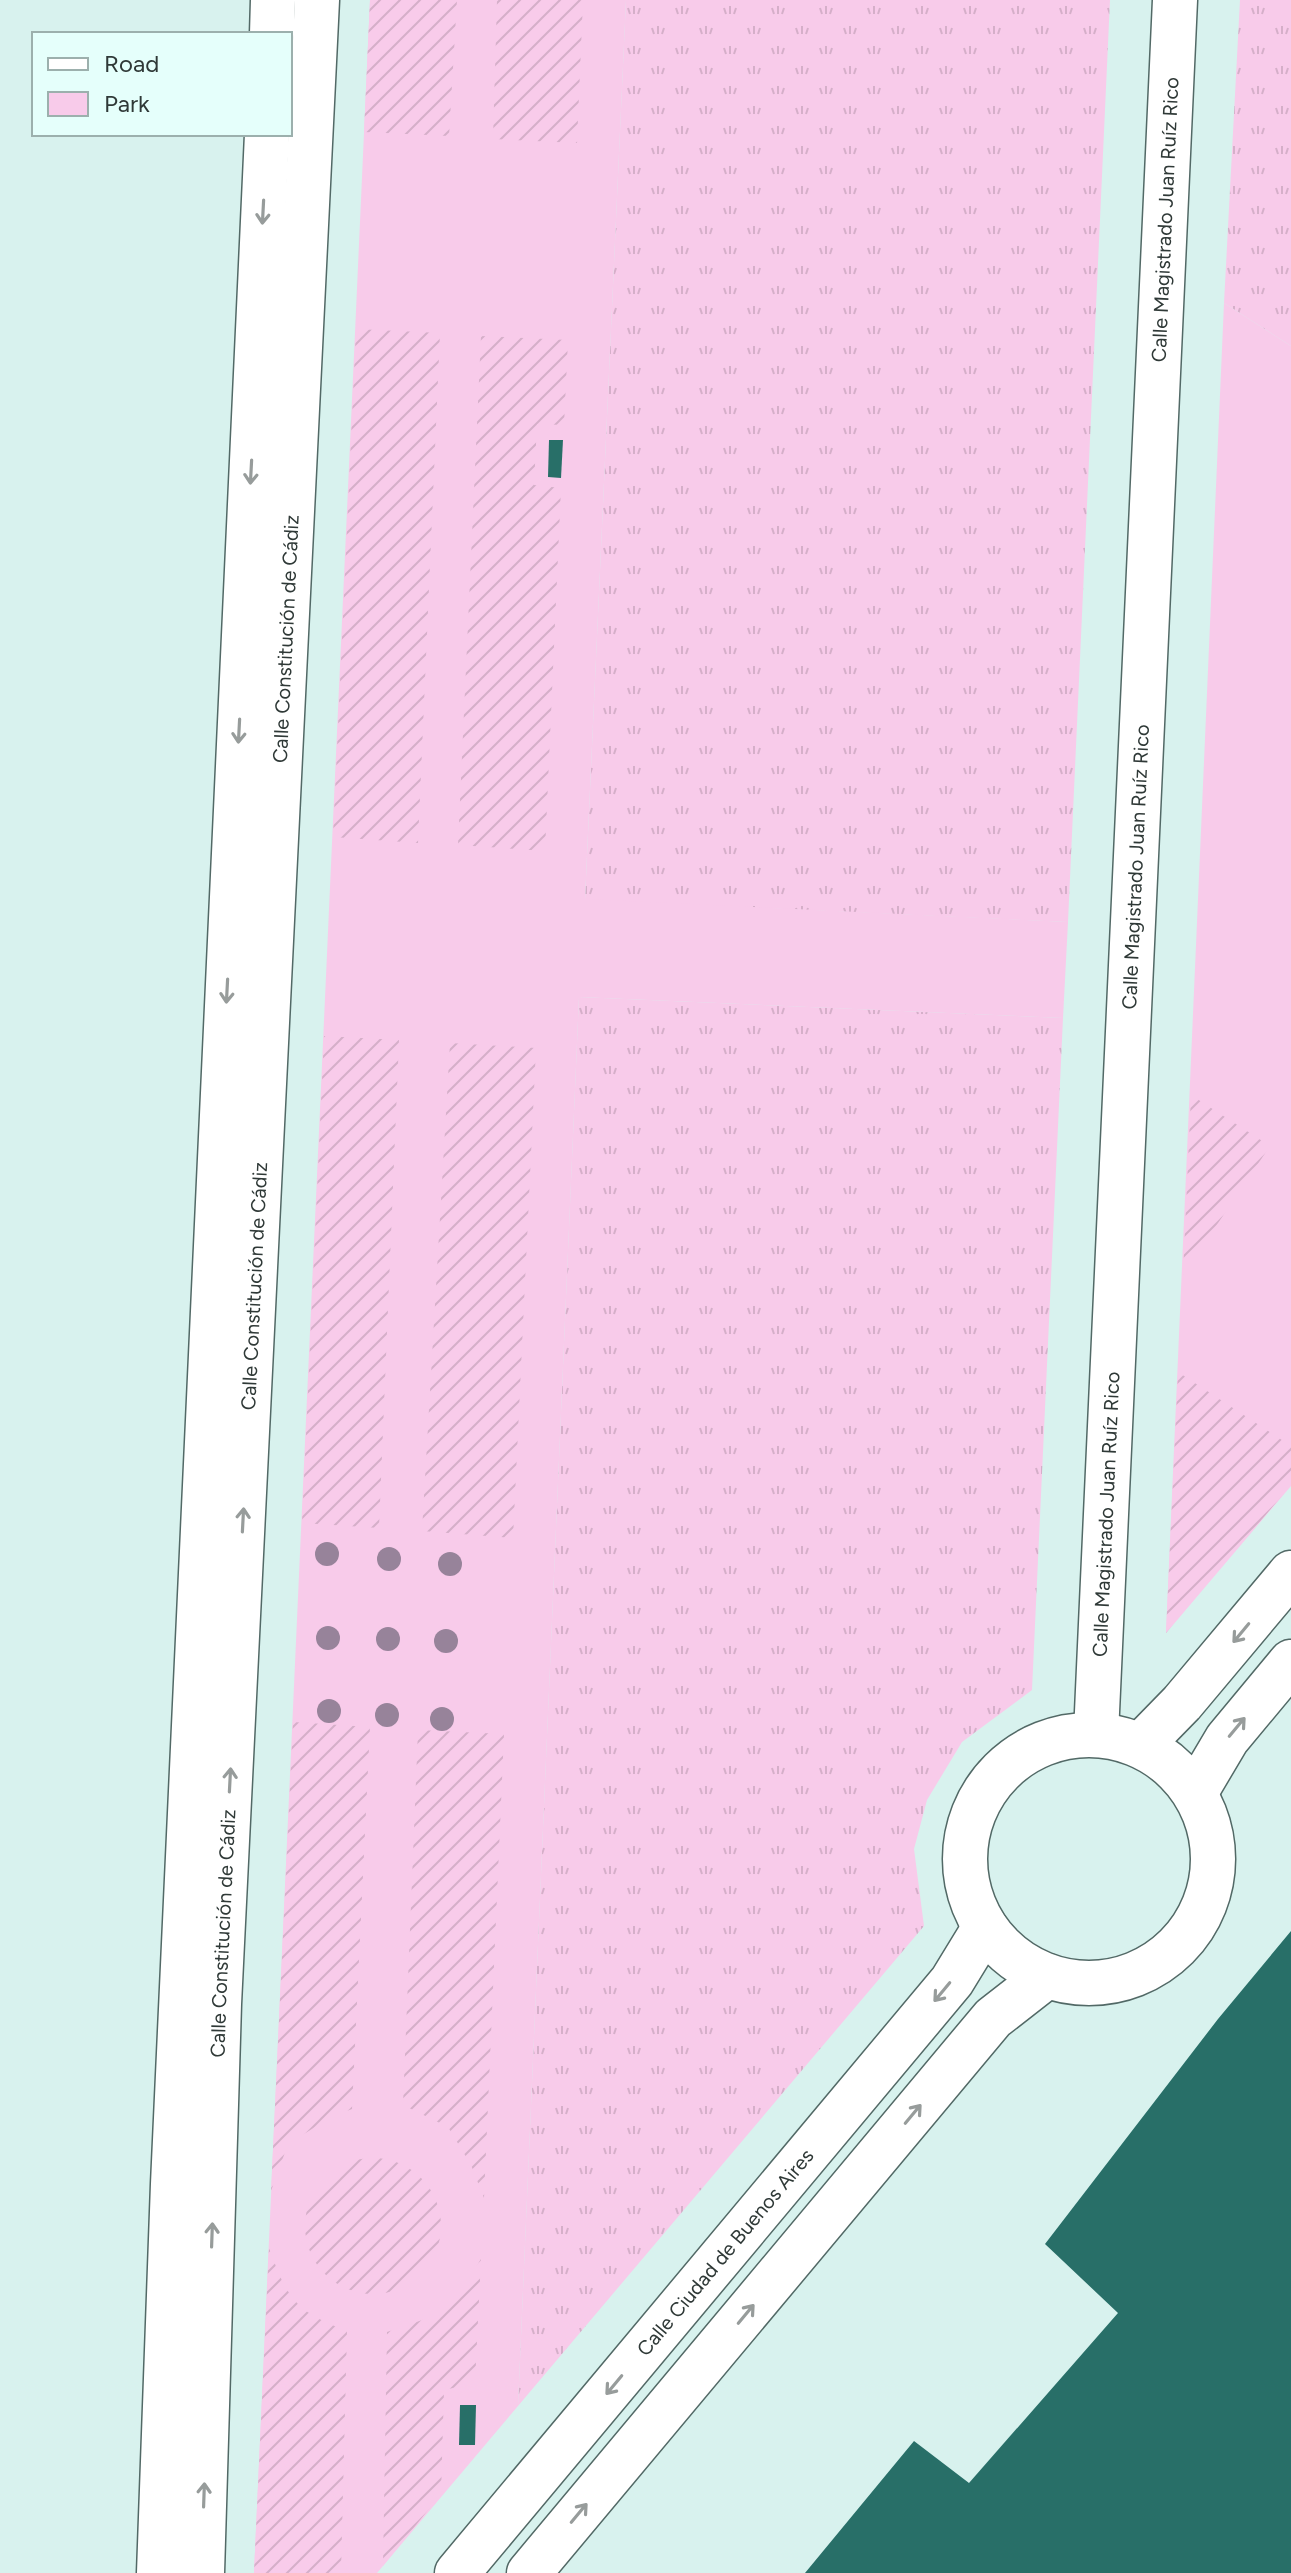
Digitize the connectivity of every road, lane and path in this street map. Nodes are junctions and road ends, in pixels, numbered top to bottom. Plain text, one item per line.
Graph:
1 (273, 0) edge
2 (317, 0) edge
3 (1175, 0) edge
4 (272, 32) edge
5 (267, 136) edge
6 (1291, 1573) edge
7 (1291, 1662) edge
8 (1096, 1734) junction
9 (1141, 1745) junction
10 (1195, 1793) junction
11 (985, 1927) junction
12 (1047, 1976) junction
13 (159, 2573) edge
14 (202, 2573) edge
15 (457, 2573) edge
16 (529, 2573) edge

1 - 4 street
14 -> 2 street, Calle Constitución de Cádiz
3 - 8 street, Calle Magistrado Juan Ruíz Rico
5 -> 13 street, Calle Constitución de Cádiz
6 -> 9 street
10 -> 7 street
8 - 9 street
8 - 11 street
9 - 10 street
10 - 12 street
11 - 12 street
11 -> 15 street, Calle Ciudad de Buenos Aires
16 -> 12 street

